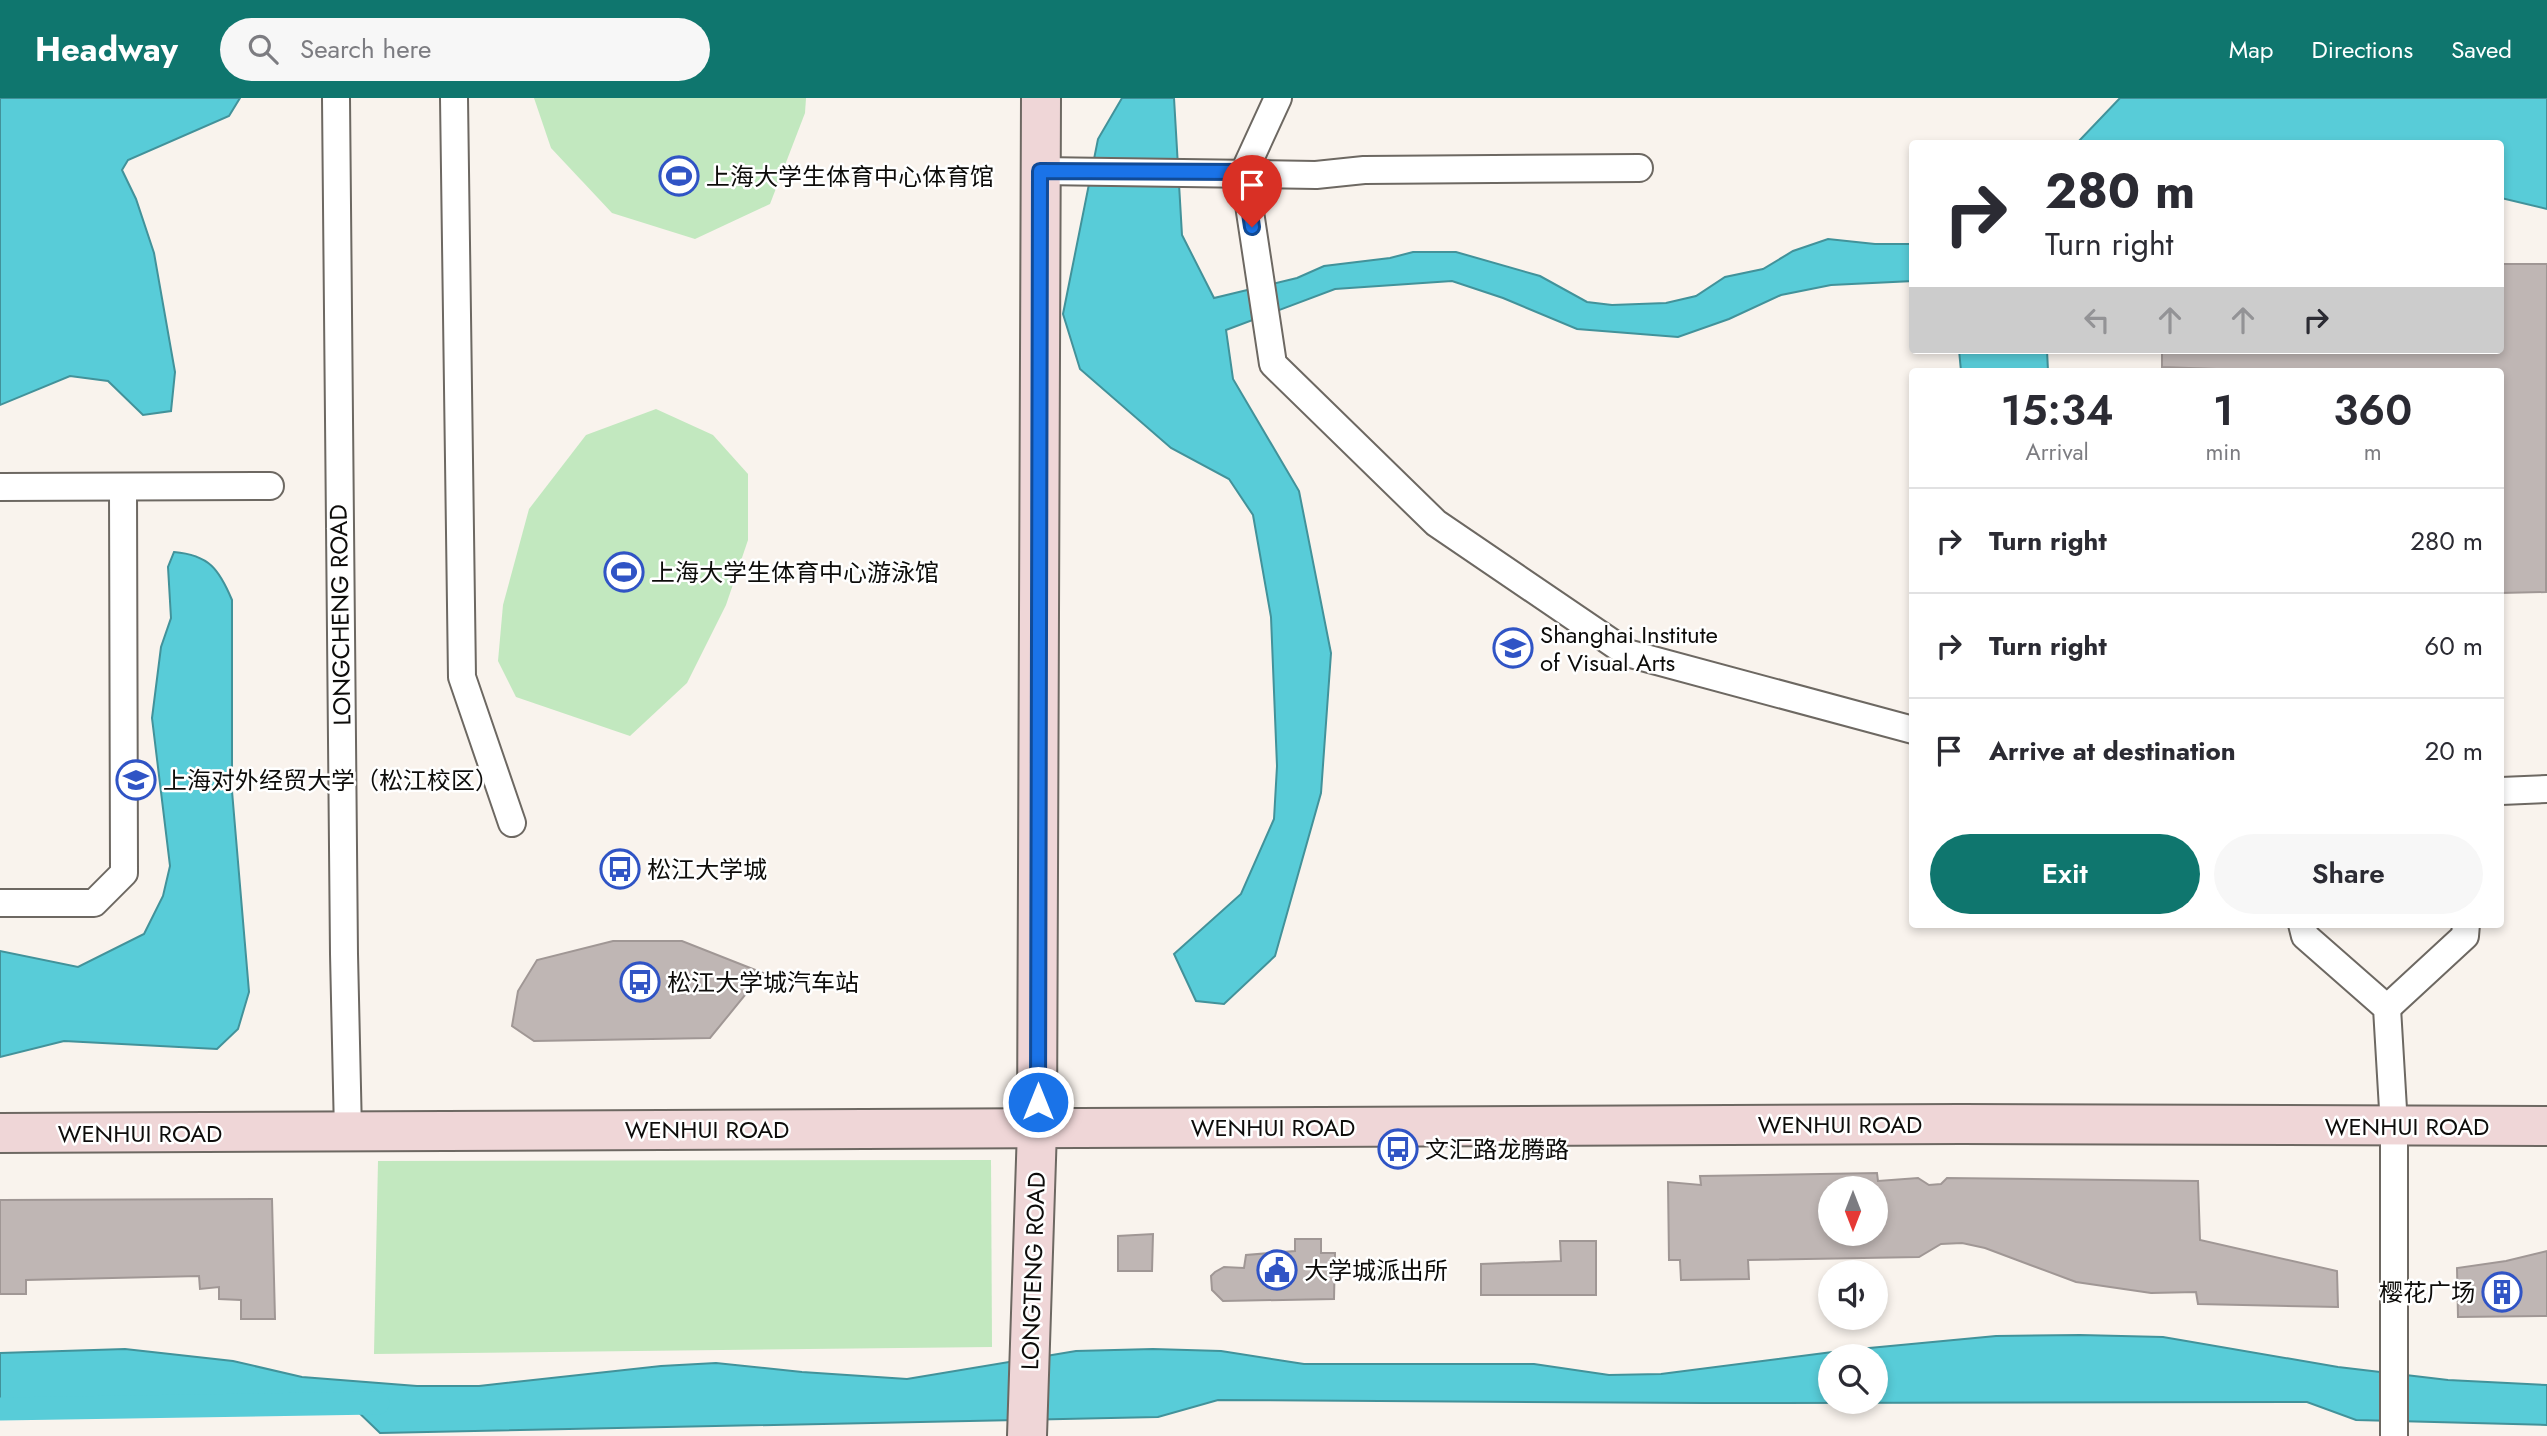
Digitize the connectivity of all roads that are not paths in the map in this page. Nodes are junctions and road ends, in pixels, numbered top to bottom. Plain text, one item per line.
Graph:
1 (336, 98) edge
2 (454, 98) edge
3 (1041, 98) edge
4 (1278, 98) edge
5 (1639, 168) dead end
6 (1040, 171) junction
7 (1244, 172) junction
8 (123, 486) junction
9 (270, 486) dead end
10 (0, 487) edge
11 (1909, 729) edge
12 (2547, 789) edge
13 (2504, 791) edge
14 (512, 823) dead end
15 (0, 904) edge
16 (2303, 928) edge
17 (2466, 928) edge
18 (2387, 1008) junction
19 (2393, 1126) junction
20 (2547, 1126) edge
21 (1037, 1129) junction
22 (348, 1132) junction
23 (0, 1133) edge
24 (1027, 1432) edge
25 (2393, 1436) edge

1 - 22 street, LONGCHENG ROAD
2 - 14 street
3 - 6 main road, LONGTENG ROAD
4 - 7 street
5 - 7 street
6 - 7 street
6 - 21 main road, LONGTENG ROAD
7 - 11 street
8 - 9 street
8 - 10 street
8 - 15 street
12 - 13 street
16 - 18 street
17 - 18 street
18 - 19 street
19 - 20 main road, WENHUI ROAD
19 - 21 main road, WENHUI ROAD
19 - 25 street
21 - 22 main road, WENHUI ROAD
21 - 24 main road, LONGTENG ROAD
22 - 23 main road, WENHUI ROAD

